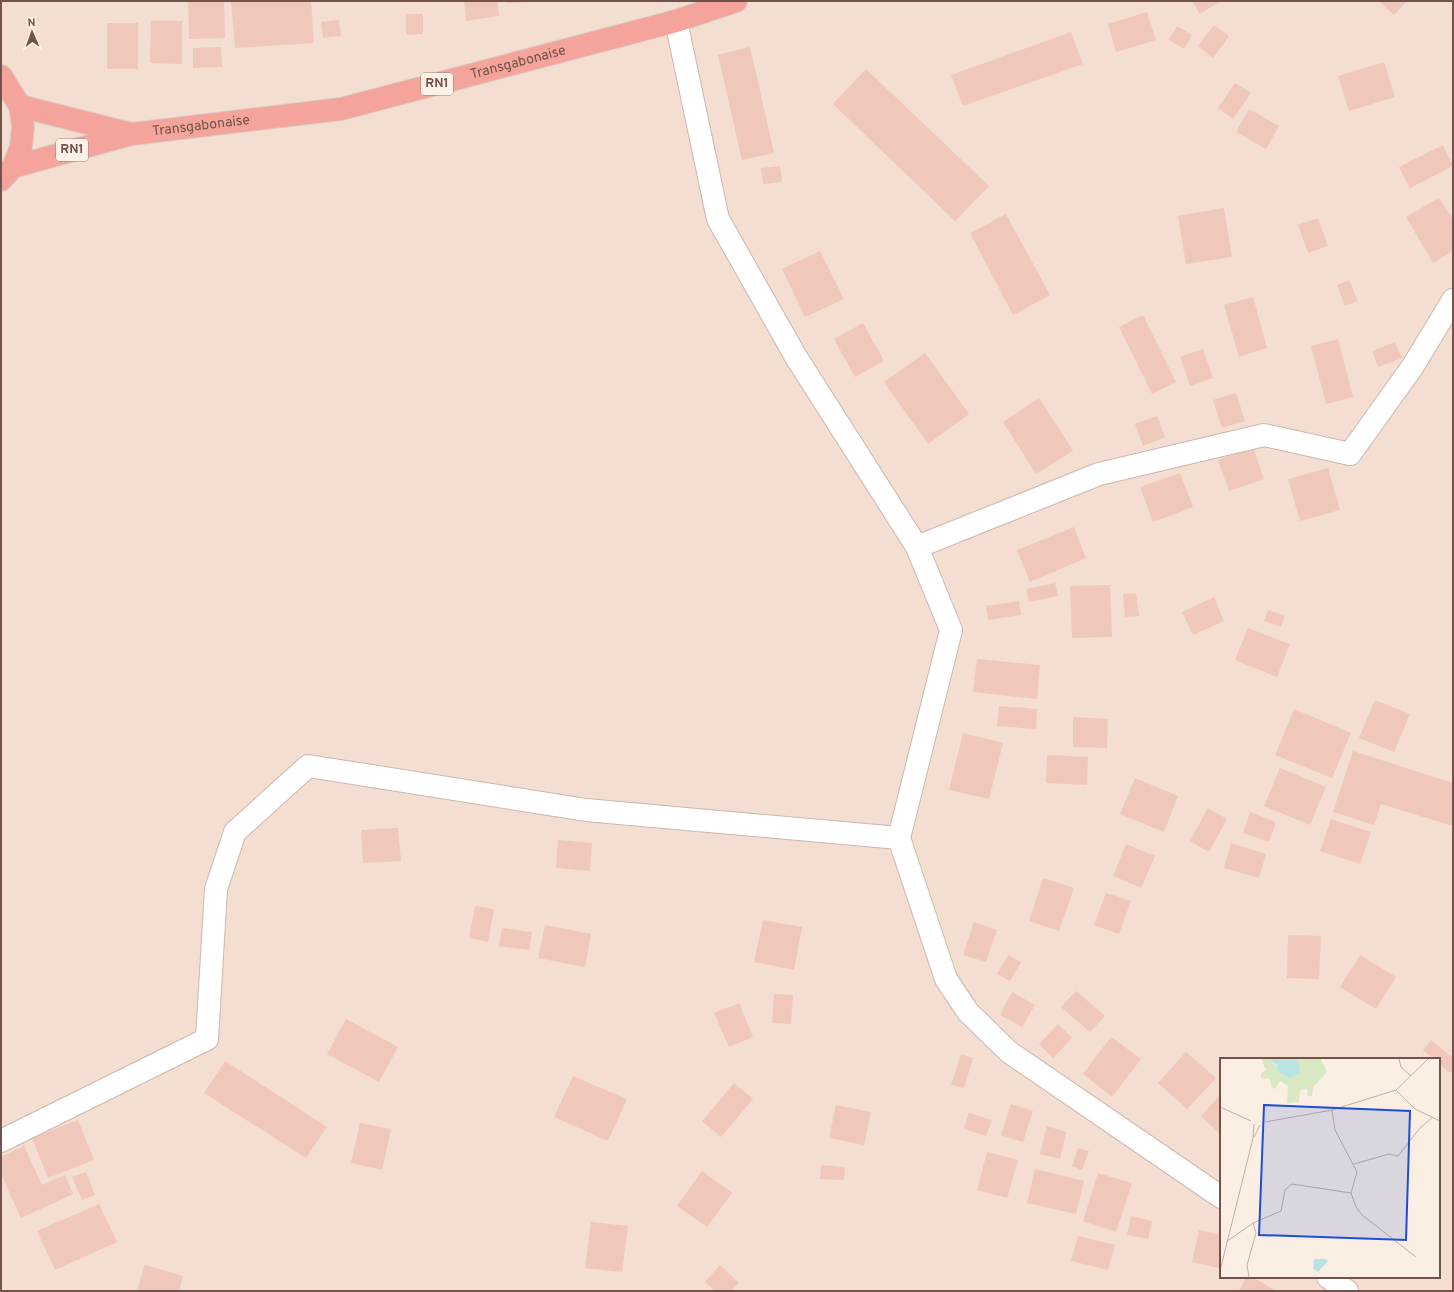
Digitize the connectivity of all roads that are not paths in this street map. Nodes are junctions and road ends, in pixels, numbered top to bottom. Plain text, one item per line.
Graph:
1 (736, 1) edge
2 (676, 21) junction
3 (1, 76) edge
4 (20, 106) junction
5 (132, 134) junction
6 (7, 173) edge
7 (1453, 300) edge
8 (917, 547) junction
9 (899, 838) junction
10 (1, 1141) edge
11 (1220, 1196) edge
12 (1329, 1278) edge
13 (1347, 1291) edge

1 - 2 highway, Transgabonaise / RN1
2 - 5 highway, Transgabonaise / RN1
2 - 8 street
3 - 4 highway
4 - 5 highway, Transgabonaise / RN1
4 - 6 highway
5 - 6 highway, Transgabonaise / RN1
7 - 8 street
8 - 9 street
9 - 10 street
9 - 11 street
12 - 13 street

